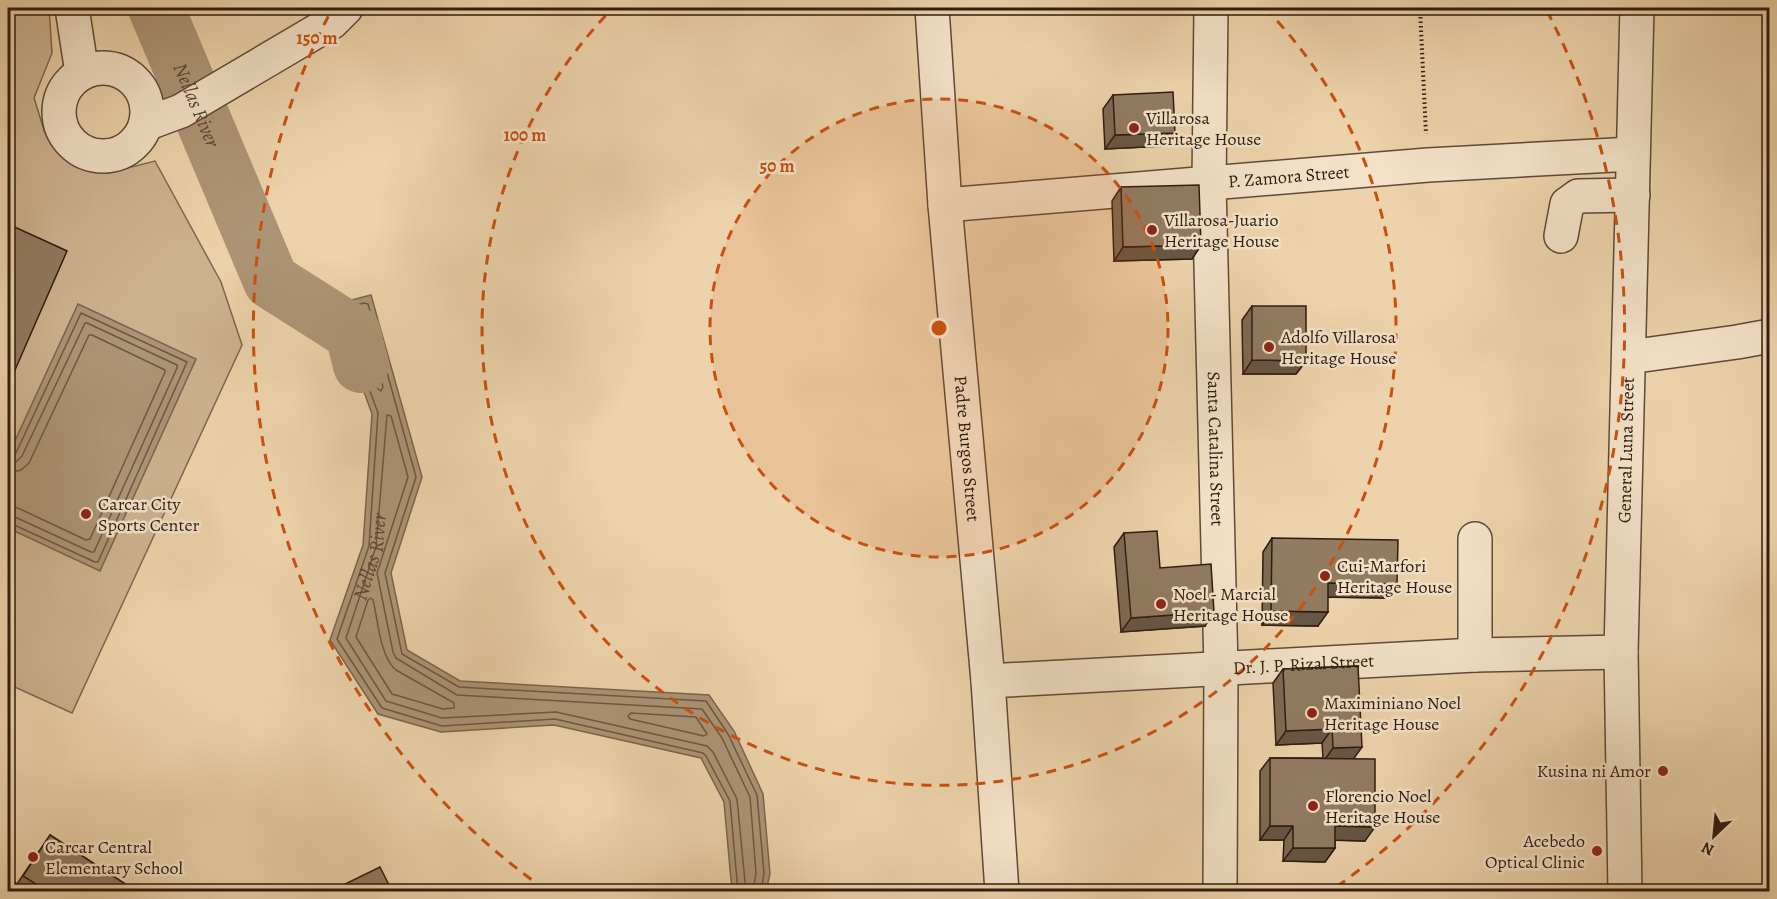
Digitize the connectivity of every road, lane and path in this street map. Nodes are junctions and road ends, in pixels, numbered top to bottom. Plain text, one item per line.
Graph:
1 (72, 8) edge
2 (346, 8) edge
3 (932, 8) edge
4 (1211, 8) edge
5 (1420, 8) edge
6 (1496, 8) edge
7 (1637, 10) edge
8 (82, 73) junction
9 (146, 124) junction
10 (1633, 154) junction
11 (1428, 165) junction
12 (1209, 184) junction
13 (1633, 195) junction
14 (945, 205) junction
15 (1561, 236) dead end
16 (1770, 336) edge
17 (1629, 357) junction
18 (1475, 538) dead end
19 (1621, 652) junction
20 (1475, 655) junction
21 (1221, 668) junction
22 (988, 681) junction
23 (1002, 891) edge
24 (1220, 891) edge
25 (1625, 891) edge

1 - 8 street
2 - 9 street
3 - 14 street, Padre Burgos Street
4 - 12 street, Santa Catalina Street
5 - 11 path
6 - 7 path
7 - 10 street, General Luna Street
8 - 9 street
8 - 9 street
10 - 11 street, P. Zamora Street
10 - 13 street, General Luna Street
11 - 12 street, P. Zamora Street
12 - 14 street, P. Zamora Street
12 - 21 street, Santa Catalina Street
13 - 15 street
13 - 17 street, General Luna Street
14 - 22 street, Padre Burgos Street
16 - 17 street
17 - 19 street, General Luna Street
18 - 20 street
19 - 20 street, Dr. J. P. Rizal Street
19 - 25 street, General Luna Street
20 - 21 street, Dr. J. P. Rizal Street
21 - 22 street, Dr. J. P. Rizal Street
21 - 24 street, Santa Catalina Street
22 - 23 street, Padre Burgos Street

